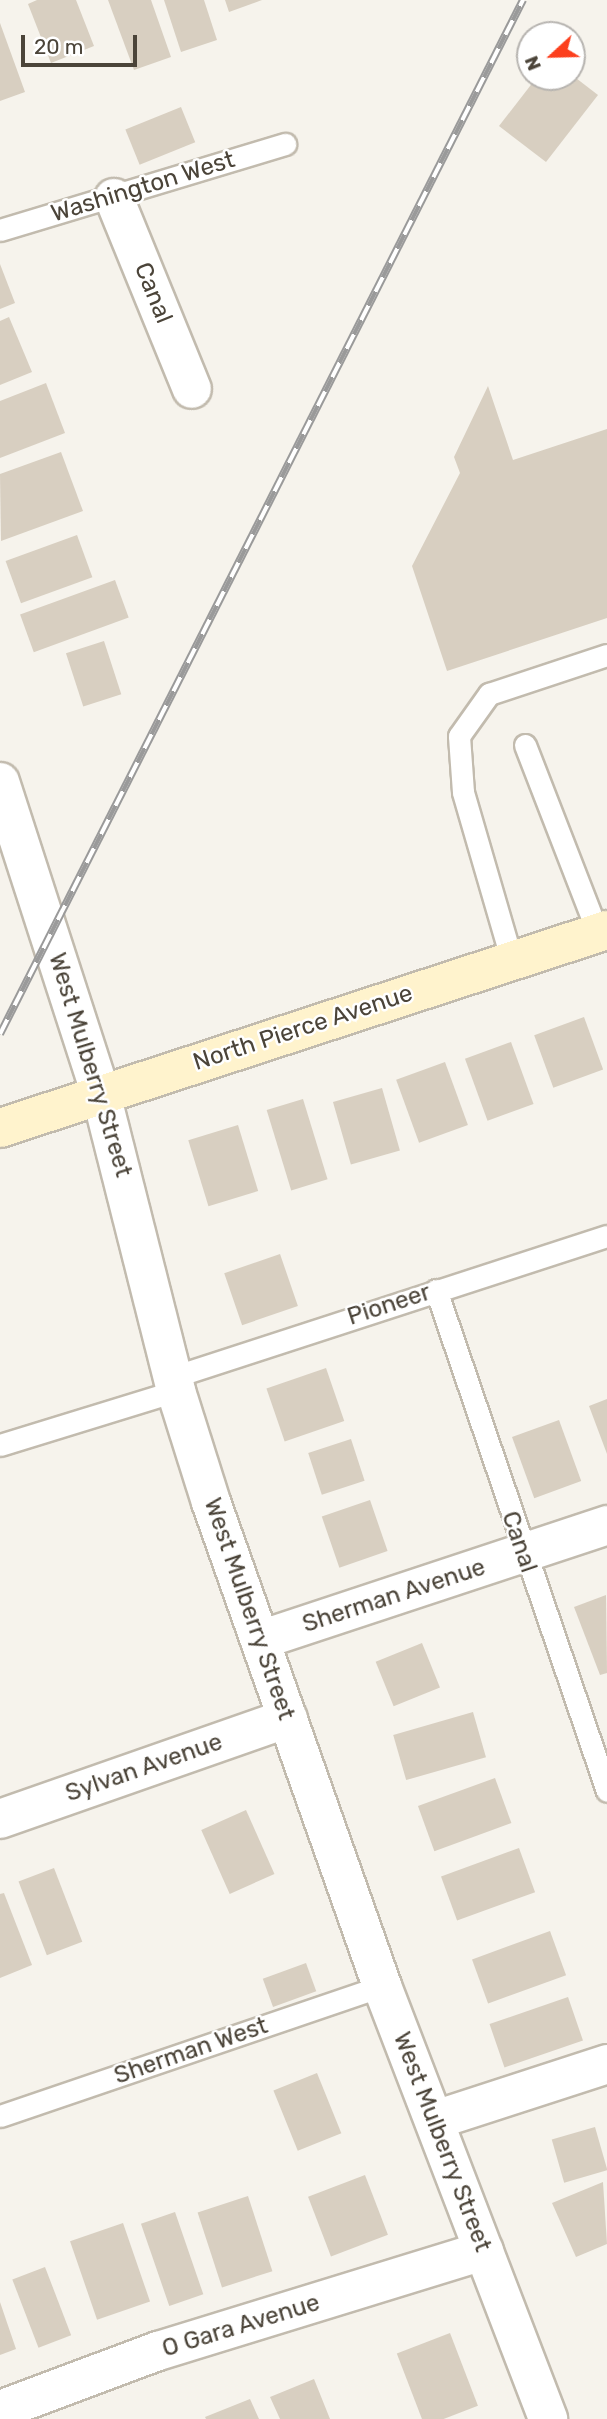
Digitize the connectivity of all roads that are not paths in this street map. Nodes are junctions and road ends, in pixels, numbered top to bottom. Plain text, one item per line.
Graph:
1 (285, 144) dead end
2 (114, 198) junction
3 (0, 230) edge
4 (192, 389) dead end
5 (607, 655) edge
6 (525, 745) dead end
7 (0, 782) edge
8 (7, 825) edge
9 (602, 931) edge
10 (512, 961) junction
11 (101, 1094) junction
12 (0, 1128) edge
13 (607, 1236) edge
14 (436, 1290) junction
15 (174, 1384) junction
16 (0, 1445) edge
17 (607, 1525) edge
18 (522, 1553) junction
19 (260, 1640) junction
20 (288, 1718) junction
21 (607, 1789) edge
22 (0, 1819) edge
23 (382, 1986) junction
24 (607, 2064) edge
25 (0, 2116) edge
26 (435, 2120) junction
27 (484, 2250) junction
28 (0, 2410) edge
29 (548, 2419) edge

1 - 2 lane, Washington West
2 - 3 lane, Washington West
2 - 4 street, Canal
5 - 10 lane
6 - 9 lane
7 - 8 street, West Mulberry Street
8 - 11 street, West Mulberry Street
9 - 10 street, North Pierce Avenue
10 - 11 street, North Pierce Avenue
11 - 12 street, North Pierce Avenue
11 - 15 street, West Mulberry Street
13 - 14 lane, Pioneer
14 - 15 lane, Pioneer
14 - 18 lane, Canal
15 - 16 lane, Pioneer
15 - 19 street, West Mulberry Street
17 - 18 street, Sherman Avenue
18 - 19 street, Sherman Avenue
18 - 21 lane, Canal
19 - 20 street, West Mulberry Street
20 - 22 street, Sylvan Avenue
20 - 23 street, West Mulberry Street
23 - 25 lane, Sherman West
23 - 26 street, West Mulberry Street
24 - 26 street
26 - 27 street, West Mulberry Street
27 - 28 street, O Gara Avenue
27 - 29 street, West Mulberry Street

